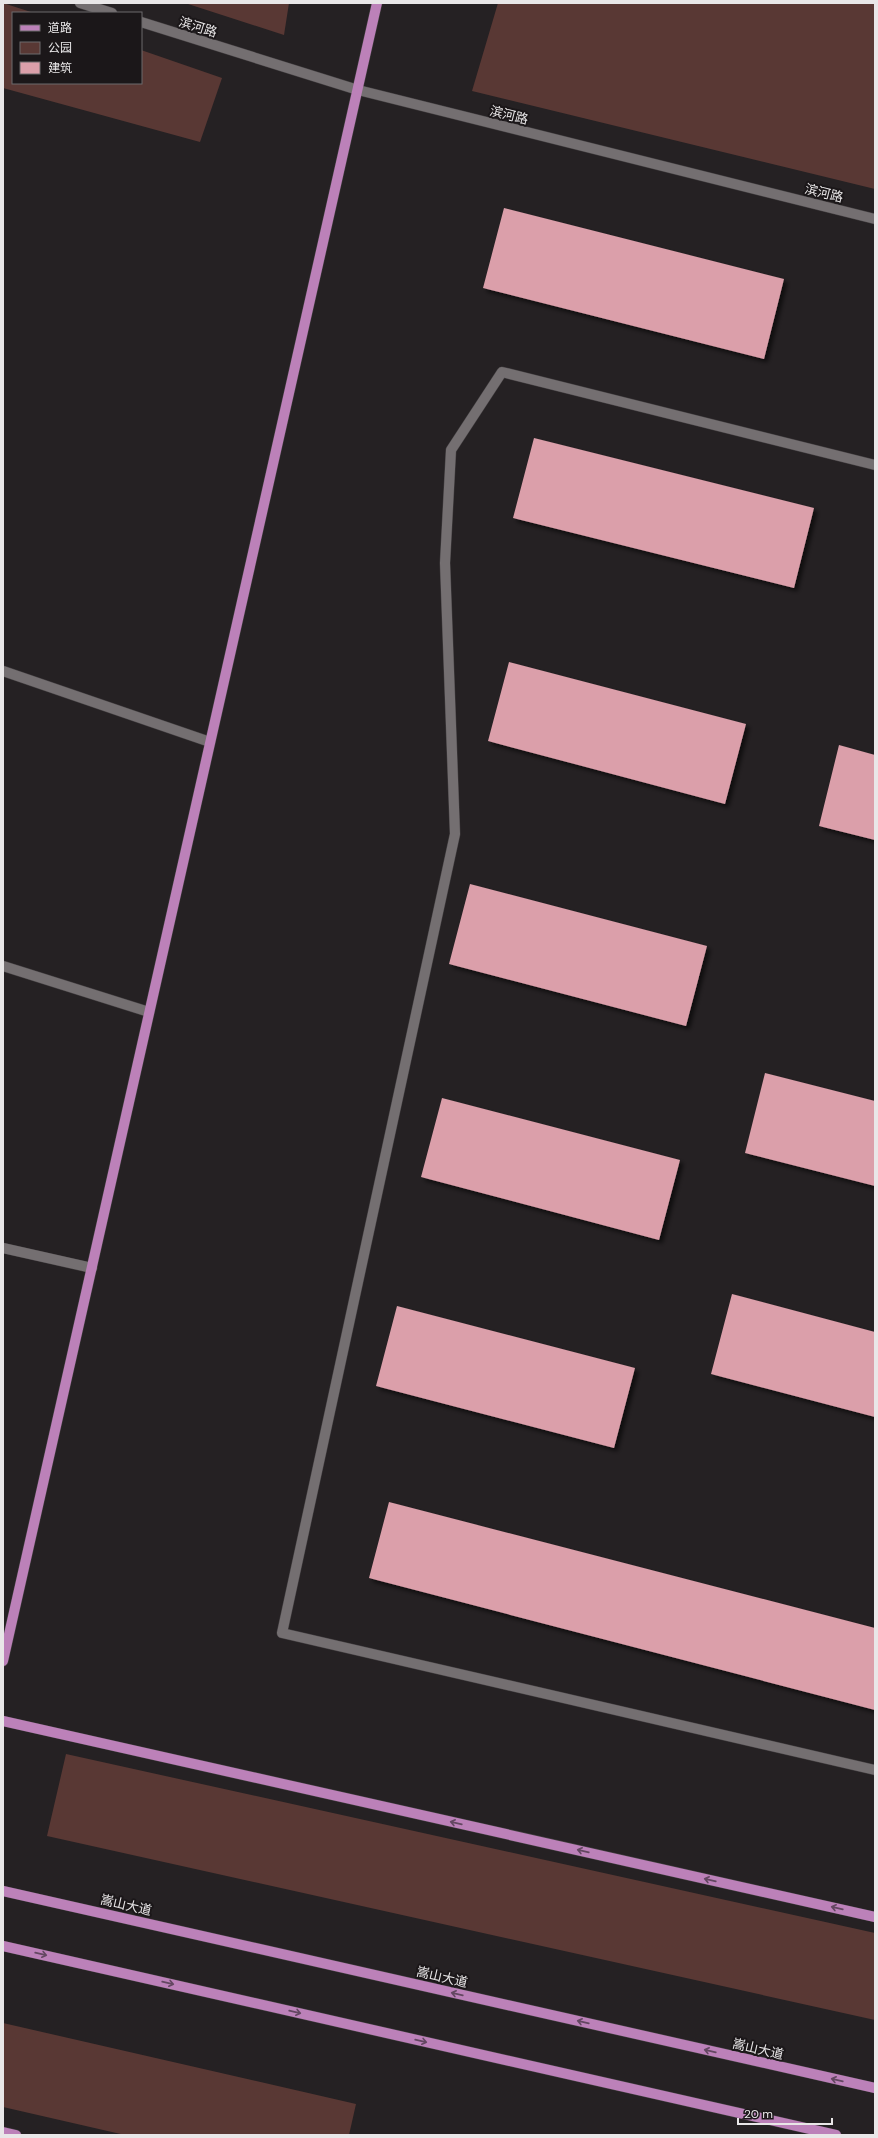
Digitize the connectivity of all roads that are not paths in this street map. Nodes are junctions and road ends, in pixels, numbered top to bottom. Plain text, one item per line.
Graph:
1 (80, 3) edge
2 (377, 3) edge
3 (109, 12) edge
4 (142, 22) edge
5 (358, 90) junction
6 (875, 219) edge
7 (875, 465) edge
8 (3, 671) edge
9 (210, 742) junction
10 (3, 966) edge
11 (149, 1012) junction
12 (3, 1248) edge
13 (92, 1268) junction
14 (3, 1661) edge
15 (3, 1721) edge
16 (875, 1770) edge
17 (3, 1891) edge
18 (875, 1917) edge
19 (3, 1946) edge
20 (875, 2088) edge
21 (3, 2132) edge
22 (16, 2135) edge
23 (836, 2135) edge

1 - 3 street
2 - 5 main road
4 - 5 street, 滨河路
5 - 6 street, 滨河路
5 - 9 main road
7 - 16 street
8 - 9 street
9 - 11 main road
10 - 11 street
11 - 13 main road
12 - 13 street
13 - 14 main road
18 -> 15 main road
20 -> 17 main road, 嵩山大道
19 -> 23 main road
21 - 22 main road

